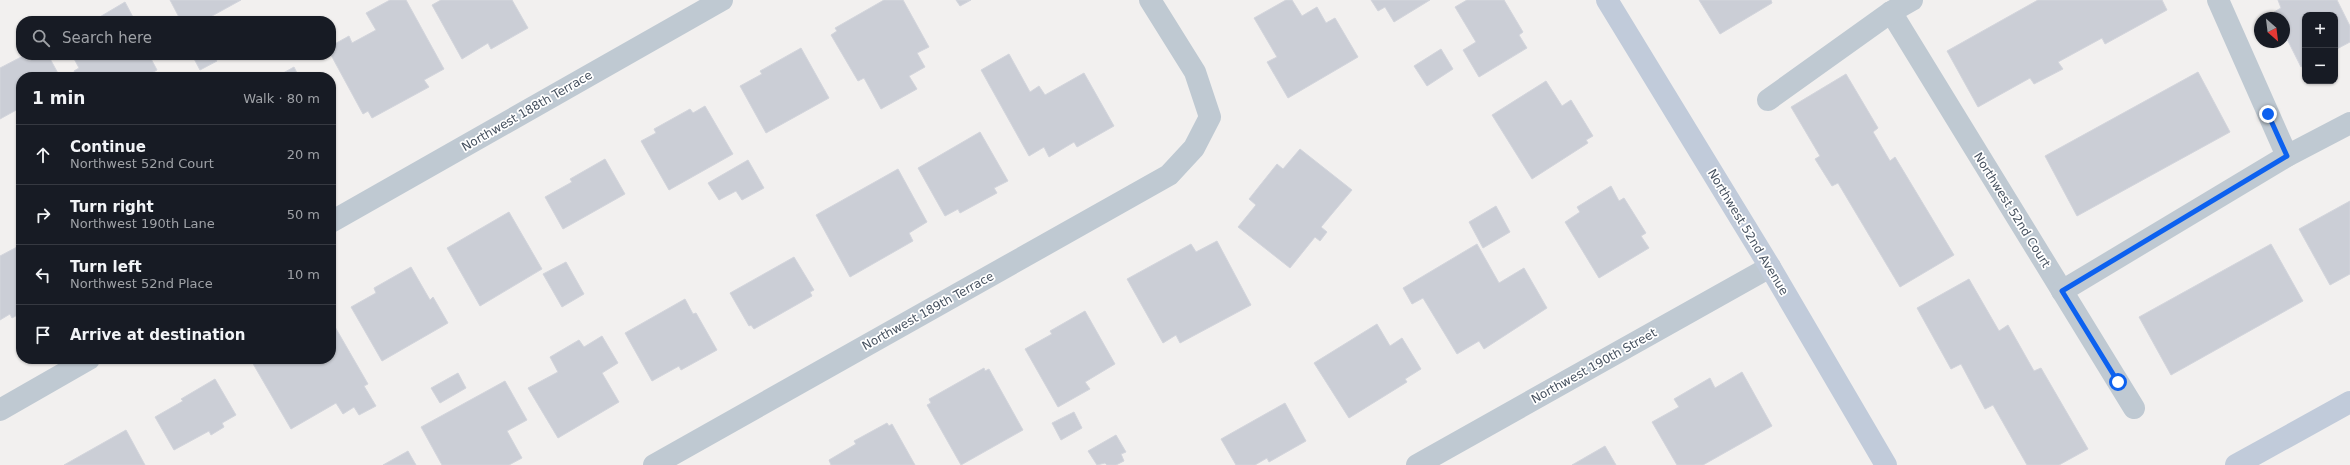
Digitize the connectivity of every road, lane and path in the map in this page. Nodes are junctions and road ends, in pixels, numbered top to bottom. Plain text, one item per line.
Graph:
1 (722, 0) edge
2 (1150, 0) edge
3 (1607, 0) edge
4 (1912, 0) edge
5 (2218, 0) edge
6 (1891, 12) junction
7 (1768, 100) dead end
8 (2350, 123) edge
9 (2287, 156) junction
10 (336, 219) edge
11 (1770, 267) junction
12 (2062, 291) junction
13 (80, 364) edge
14 (2350, 402) edge
15 (2134, 408) dead end
16 (0, 410) edge
17 (654, 465) edge
18 (1418, 465) edge
19 (1886, 465) edge
20 (2236, 465) edge

1 - 10 street, Northwest 188th Terrace
2 - 17 street, Northwest 189th Terrace
3 - 11 street, Northwest 52nd Avenue
4 - 6 street
5 - 9 street
6 - 7 street
6 - 12 street, Northwest 52nd Court
8 - 9 street
9 - 12 street
11 - 18 street, Northwest 190th Street
11 - 19 street, Northwest 52nd Avenue
12 - 15 street, Northwest 52nd Court
13 - 16 street
14 - 20 street

